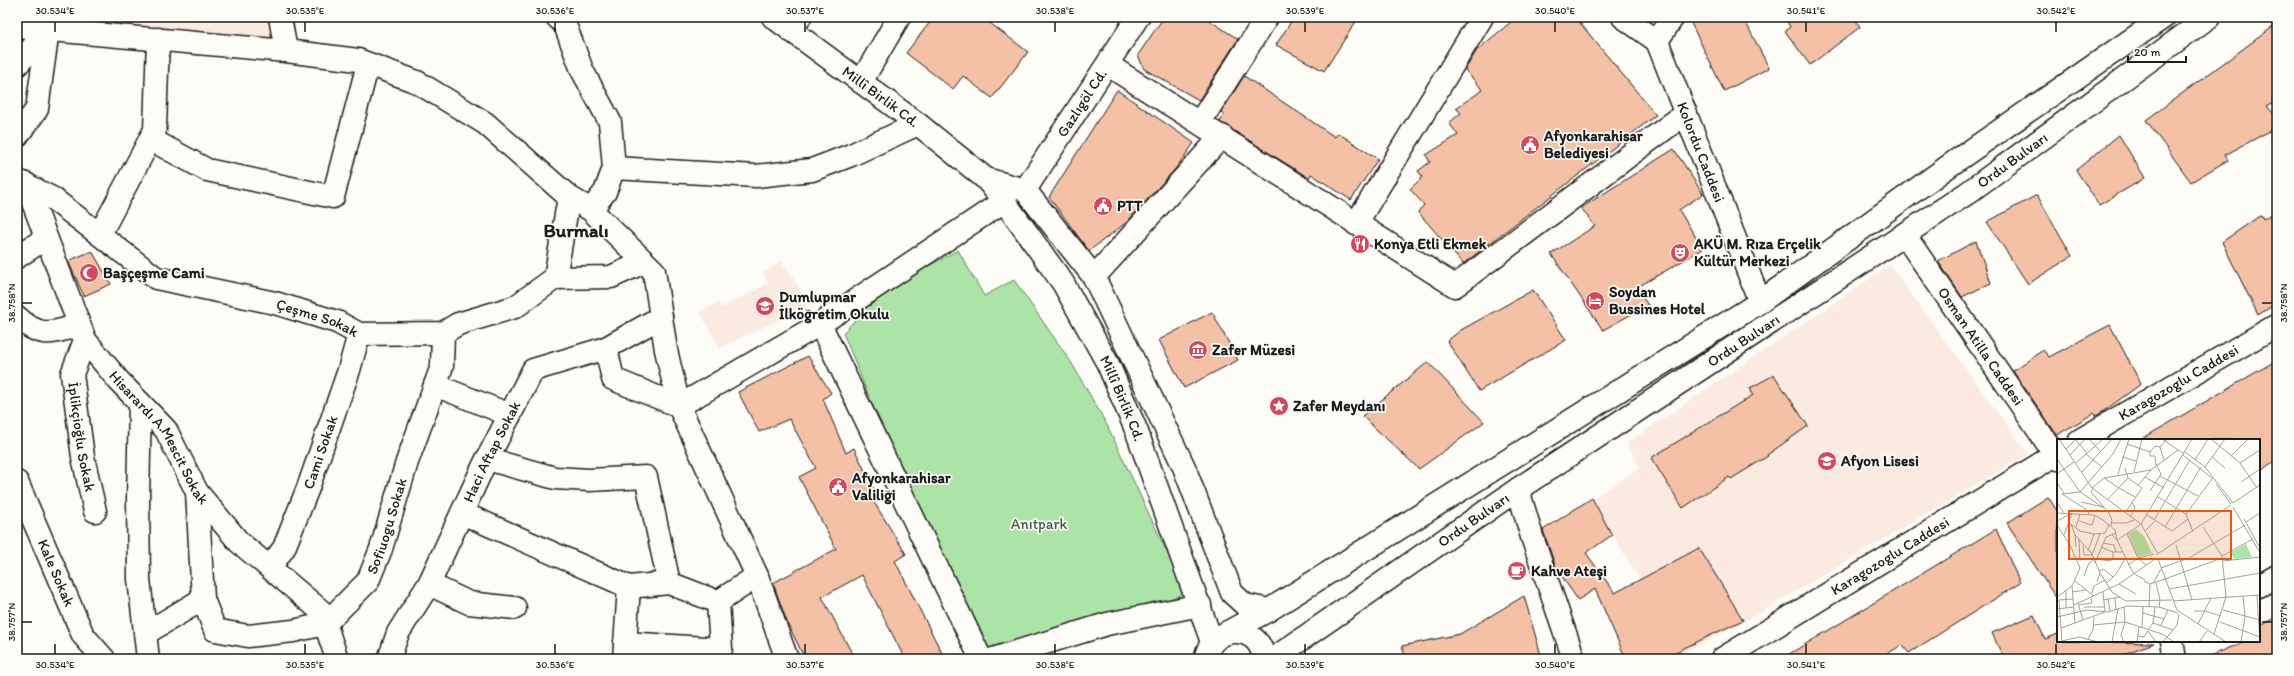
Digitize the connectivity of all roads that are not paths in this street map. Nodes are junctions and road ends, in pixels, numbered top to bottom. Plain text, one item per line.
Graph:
1 (280, 17) edge
2 (556, 17) edge
3 (773, 17) edge
4 (899, 17) edge
5 (1138, 17) edge
6 (1267, 17) edge
7 (1482, 17) edge
8 (1623, 17) edge
9 (1673, 17) edge
10 (2164, 17) edge
11 (2210, 17) edge
12 (795, 24) edge
13 (17, 27) edge
14 (48, 30) junction
15 (158, 39) junction
16 (1656, 41) junction
17 (286, 51) junction
18 (368, 64) junction
19 (17, 65) edge
20 (1108, 65) junction
21 (861, 82) junction
22 (1686, 113) junction
23 (1200, 122) junction
24 (918, 124) junction
25 (17, 136) edge
26 (1222, 136) junction
27 (150, 139) junction
28 (614, 168) junction
29 (986, 179) junction
30 (21, 182) edge
31 (1025, 190) junction
32 (569, 197) junction
33 (1004, 201) junction
34 (591, 210) junction
35 (1356, 224) junction
36 (100, 234) junction
37 (1904, 234) junction
38 (46, 238) junction
39 (17, 257) edge
40 (644, 262) junction
41 (1094, 277) junction
42 (555, 278) junction
43 (1760, 302) junction
44 (17, 317) edge
45 (661, 317) junction
46 (820, 324) junction
47 (2277, 325) edge
48 (82, 332) junction
49 (443, 333) junction
50 (359, 334) junction
51 (606, 348) junction
52 (435, 385) junction
53 (140, 403) junction
54 (679, 406) junction
55 (510, 415) junction
56 (2082, 439) edge
57 (2057, 455) edge
58 (487, 459) junction
59 (17, 482) edge
60 (1518, 489) junction
61 (197, 492) junction
62 (95, 511) dead end
63 (462, 513) junction
64 (270, 566) junction
65 (757, 576) junction
66 (2277, 576) edge
67 (429, 584) junction
68 (669, 584) junction
69 (2260, 585) edge
70 (629, 587) junction
71 (203, 599) junction
72 (718, 602) junction
73 (1200, 605) junction
74 (515, 608) dead end
75 (1268, 610) junction
76 (325, 624) junction
77 (146, 633) junction
78 (2172, 642) edge
79 (1215, 644) edge
80 (624, 651) edge
81 (104, 659) edge
82 (148, 659) edge
83 (337, 659) edge
84 (389, 659) edge
85 (788, 659) edge
86 (981, 659) edge
87 (993, 659) edge
88 (1263, 659) edge
89 (1272, 659) edge
90 (1574, 659) edge
91 (1722, 659) edge
92 (2175, 659) edge

1 - 17 street
2 - 28 street
3 - 12 street, Millî Birlik Cd.
4 - 21 street
5 - 20 street, Gazlıgöl Cd.
6 - 23 street
7 - 35 street
8 - 16 street
9 - 16 street
10 - 43 street, Ordu Bulvarı
11 - 37 street, Ordu Bulvarı
12 - 21 street, Millî Birlik Cd.
13 - 14 street
14 - 15 street
14 - 19 street
14 - 25 street
15 - 17 street
15 - 27 street
16 - 22 street, Kolordu Caddesi
17 - 18 street
18 - 27 street
18 - 32 street
20 - 23 street
20 - 31 street, Gazlıgöl Cd.
21 - 24 street, Millî Birlik Cd.
22 - 35 street
22 - 43 street, Kolordu Caddesi
23 - 26 street
24 - 28 street
24 - 29 street, Millî Birlik Cd.
26 - 35 street
26 - 41 street
27 - 36 street
28 - 34 street
29 - 31 street, Millî Birlik Cd.
29 - 33 street, Millî Birlik Cd.
30 - 36 street, Çeşme Sokak
30 - 38 street, Hisarardı A.Mescit Sokak
31 - 33 street
31 - 41 street, Millî Birlik Cd.
32 - 34 street
32 - 42 street
33 - 46 street
33 - 73 street, Millî Birlik Cd.
34 - 40 street
36 - 50 street, Çeşme Sokak
37 - 57 street, Osman Atilla Caddesi
37 - 60 street, Ordu Bulvarı
38 - 39 street
38 - 48 street, Hisarardı A.Mescit Sokak
40 - 42 street
40 - 45 street
41 - 75 street, Millî Birlik Cd.
42 - 49 street, Çeşme Sokak
43 - 75 street, Ordu Bulvarı
44 - 48 street
45 - 51 street, Haci Aftap Sokak
45 - 54 street
46 - 54 street
46 - 86 street
47 - 56 street, Karagozoglu Caddesi
48 - 53 street, Hisarardı A.Mescit Sokak
48 - 62 street, İplikçioğlu Sokak
49 - 50 street, Çeşme Sokak
49 - 52 street, Sofiuogu Sokak
50 - 64 street, Cami Sokak
51 - 54 street
51 - 55 street, Haci Aftap Sokak
52 - 55 street
52 - 76 street, Sofiuogu Sokak
53 - 61 street, Hisarardı A.Mescit Sokak
53 - 77 street
54 - 65 street
55 - 58 street, Haci Aftap Sokak
57 - 91 street, Karagozoglu Caddesi
58 - 63 street, Haci Aftap Sokak
58 - 68 street
59 - 81 street, Kale Sokak
60 - 89 street, Ordu Bulvarı
60 - 90 street
61 - 64 street, Hisarardı A.Mescit Sokak
61 - 71 street
63 - 67 street, Haci Aftap Sokak
63 - 70 street
64 - 76 street, Hisarardı A.Mescit Sokak
65 - 72 street
65 - 85 street
66 - 69 street
67 - 74 street
67 - 84 street, Haci Aftap Sokak
68 - 70 street
68 - 72 street
70 - 80 street
71 - 76 street
71 - 77 street
72 - 80 street
73 - 79 street, Millî Birlik Cd.
73 - 87 street
75 - 79 street, Ordu Bulvarı
76 - 83 street, Hisarardı A.Mescit Sokak
77 - 82 street
78 - 92 street
79 - 88 street

